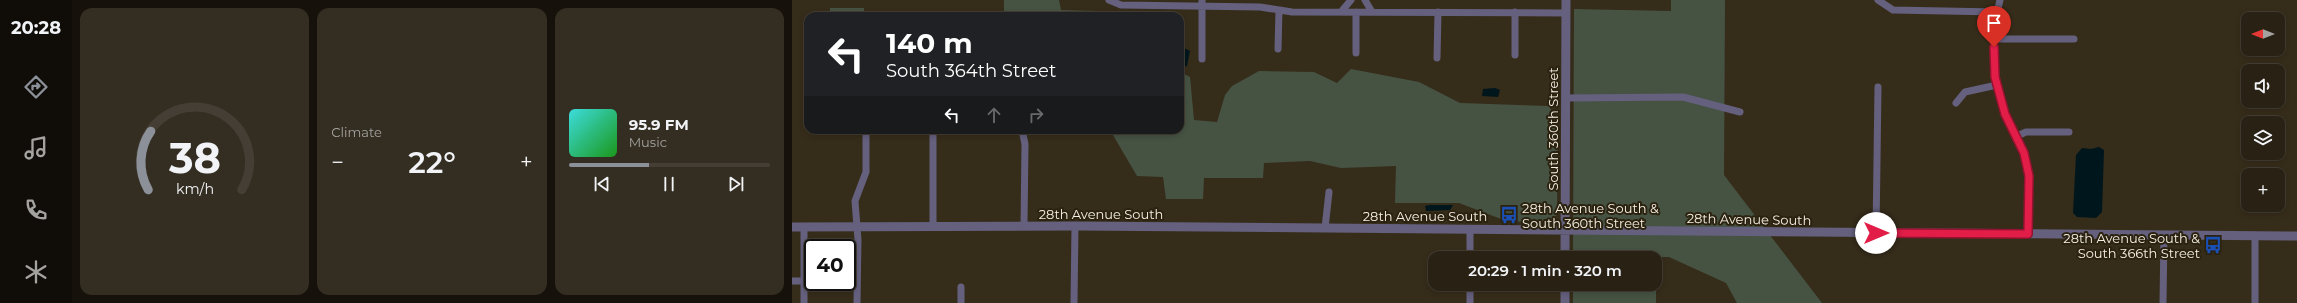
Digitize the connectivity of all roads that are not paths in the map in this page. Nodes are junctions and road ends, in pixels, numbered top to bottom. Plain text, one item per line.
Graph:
1 (1109, 0) edge
2 (1351, 0) edge
3 (1365, 0) edge
4 (1566, 0) edge
5 (1878, 0) edge
6 (2000, 0) edge
7 (1202, 3) edge
8 (1279, 10) junction
9 (1341, 12) junction
10 (1356, 12) junction
11 (1372, 12) junction
12 (1438, 12) junction
13 (1515, 12) junction
14 (1997, 12) junction
15 (1566, 13) junction
16 (1994, 39) junction
17 (2074, 39) dead end
18 (1278, 49) dead end
19 (1356, 53) dead end
20 (1515, 55) dead end
21 (1437, 58) dead end
22 (1202, 59) dead end
23 (1997, 85) junction
24 (1878, 87) dead end
25 (1566, 98) junction
26 (1956, 103) dead end
27 (1740, 112) dead end
28 (2069, 132) dead end
29 (866, 134) edge
30 (933, 134) edge
31 (1023, 134) edge
32 (2016, 136) junction
33 (1329, 192) dead end
34 (933, 226) junction
35 (1024, 226) junction
36 (1074, 226) junction
37 (856, 227) junction
38 (792, 228) edge
39 (804, 228) junction
40 (1326, 228) junction
41 (1470, 230) junction
42 (1565, 230) junction
43 (1876, 233) junction
44 (2028, 234) junction
45 (2164, 235) junction
46 (2255, 236) junction
47 (2297, 236) edge
48 (804, 239) edge
49 (1470, 251) edge
50 (1565, 251) edge
51 (792, 281) edge
52 (804, 281) edge
53 (961, 287) dead end
54 (804, 291) edge
55 (1470, 291) edge
56 (1565, 291) edge
57 (804, 303) edge
58 (857, 303) edge
59 (961, 303) edge
60 (1074, 303) edge
61 (1470, 303) edge
62 (1565, 303) edge
63 (2163, 303) edge
64 (2255, 303) edge

1 - 7 street
2 - 9 street
3 - 11 street
4 - 15 street, South 360th Street
5 - 14 street
6 - 14 street
7 - 8 street
7 - 22 street
8 - 9 street
8 - 18 street
9 - 10 street
10 - 11 street
10 - 19 street
11 - 12 street
12 - 13 street
12 - 21 street
13 - 15 street
13 - 20 street
14 - 16 street
15 - 25 street, South 360th Street
16 - 17 street
16 - 23 street
23 - 26 street
23 - 32 street
24 - 43 street
25 - 27 street
25 - 42 street, South 360th Street
28 - 32 street
29 - 37 street
30 - 34 street
31 - 35 street
32 - 44 street
33 - 40 street
34 - 35 street, 28th Avenue South
34 - 37 street, 28th Avenue South
35 - 36 street, 28th Avenue South
36 - 40 street, 28th Avenue South
36 - 60 street
37 - 39 street, 28th Avenue South
37 - 58 street
38 - 39 street, 28th Avenue South
39 - 48 street
40 - 41 street, 28th Avenue South
41 - 42 street, 28th Avenue South
41 - 49 street
42 - 43 street, 28th Avenue South
42 - 50 street, South 360th Street
43 - 44 street, 28th Avenue South
44 - 45 street, 28th Avenue South
45 - 46 street, 28th Avenue South
45 - 63 street
46 - 47 street, 28th Avenue South
46 - 64 street
51 - 52 street
53 - 59 street
54 - 57 street
55 - 61 street
56 - 62 street

